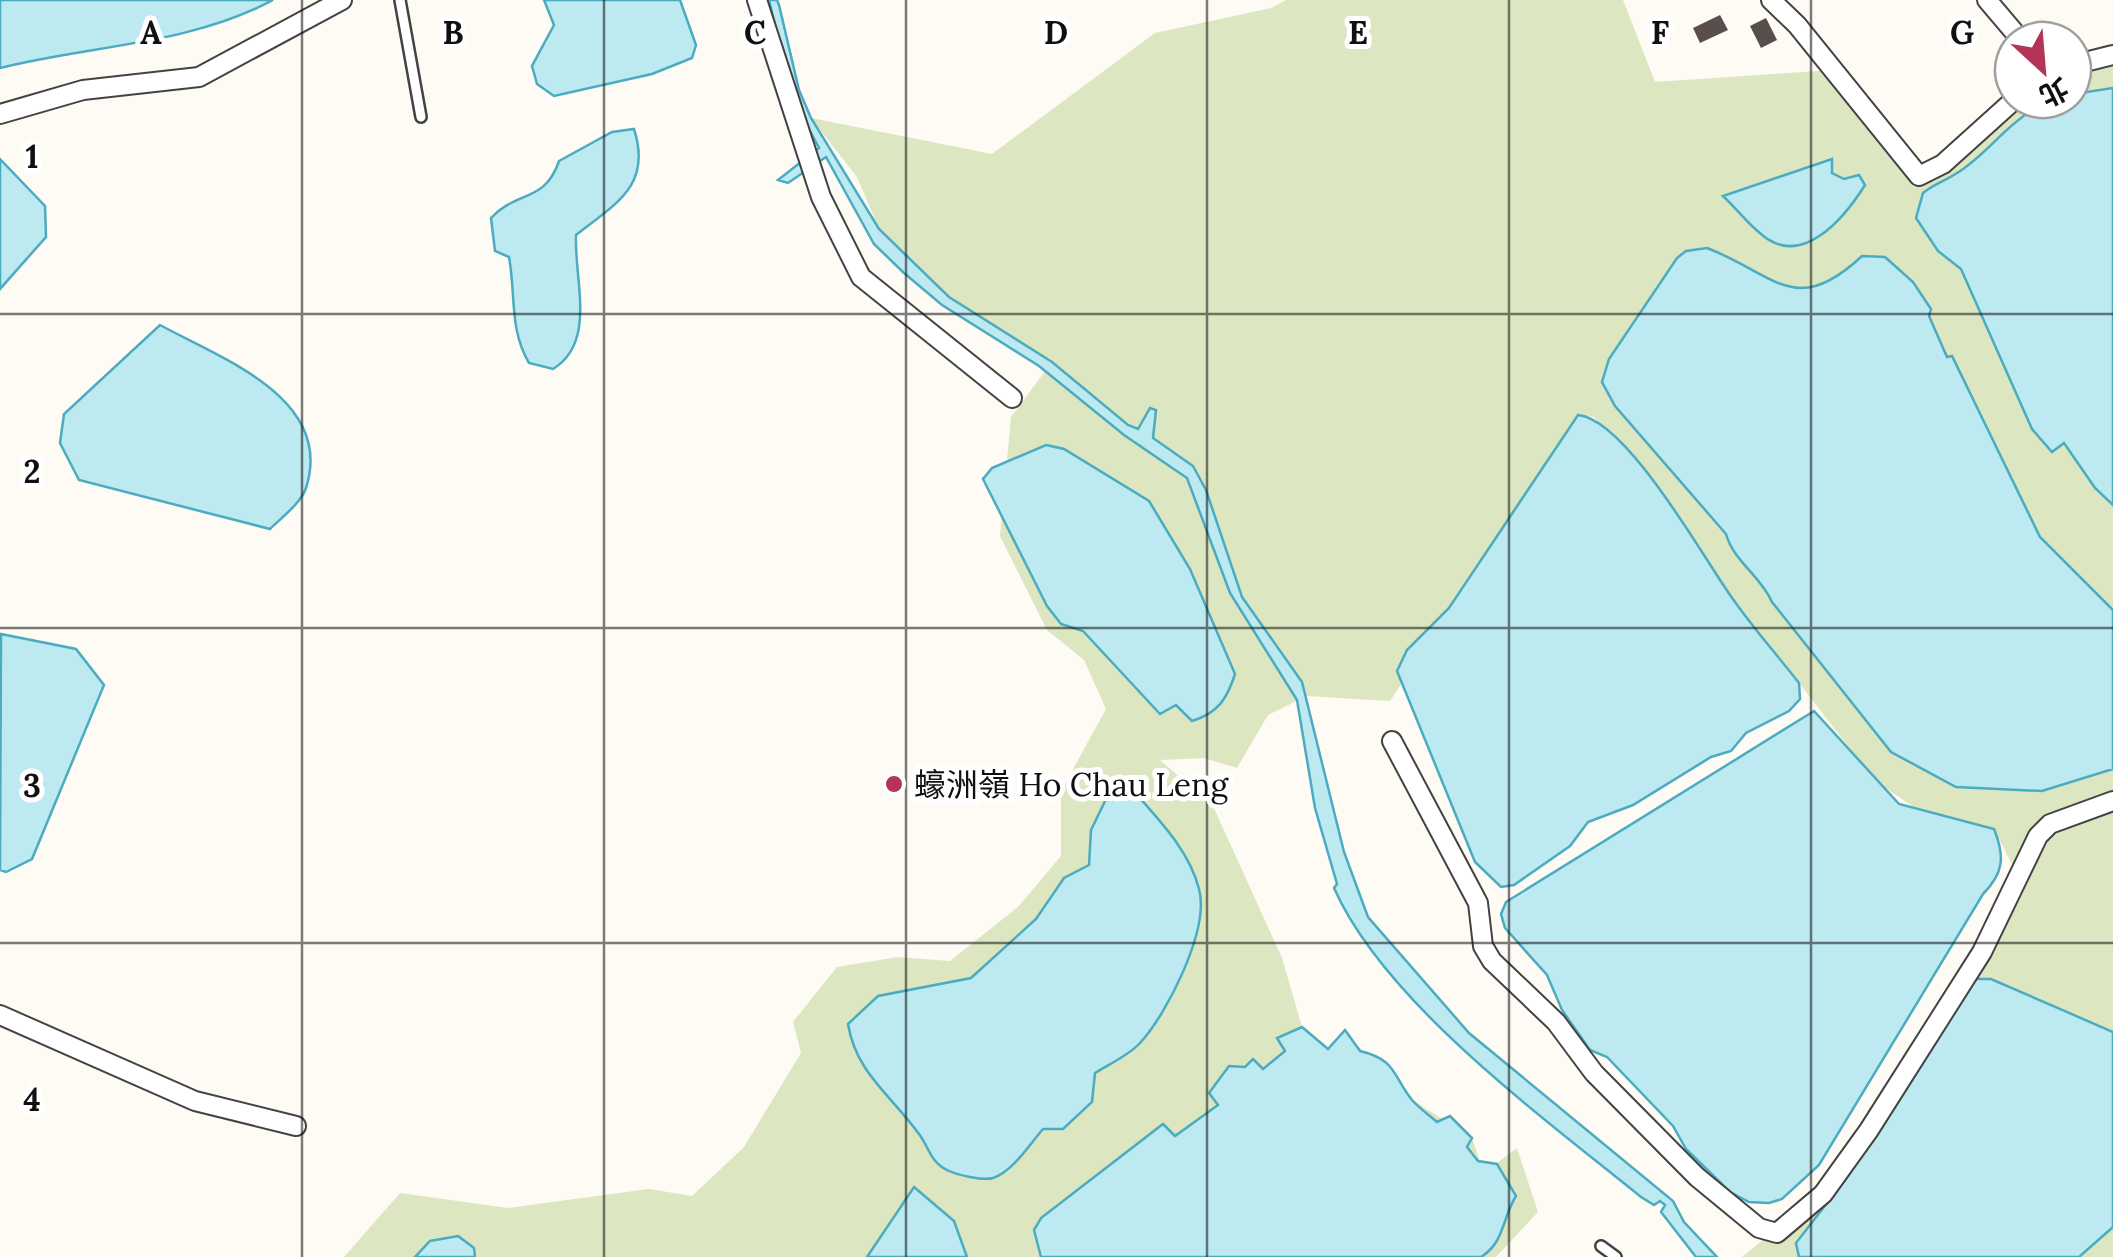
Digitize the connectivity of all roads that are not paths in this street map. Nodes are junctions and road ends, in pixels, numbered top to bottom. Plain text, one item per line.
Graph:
1 (342, 0) edge
2 (400, 0) edge
3 (757, 0) edge
4 (1771, 0) edge
5 (1987, 0) edge
6 (2004, 20) edge
7 (0, 114) edge
8 (421, 117) dead end
9 (1993, 119) edge
10 (1012, 398) dead end
11 (1392, 741) dead end
12 (2113, 802) edge
13 (0, 1015) edge
14 (296, 1126) dead end
15 (1600, 1246) dead end
16 (1616, 1257) edge

1 - 7 street
2 - 8 lane
3 - 10 street
4 - 9 street
5 - 6 street
11 - 12 street
13 - 14 street
15 - 16 lane

